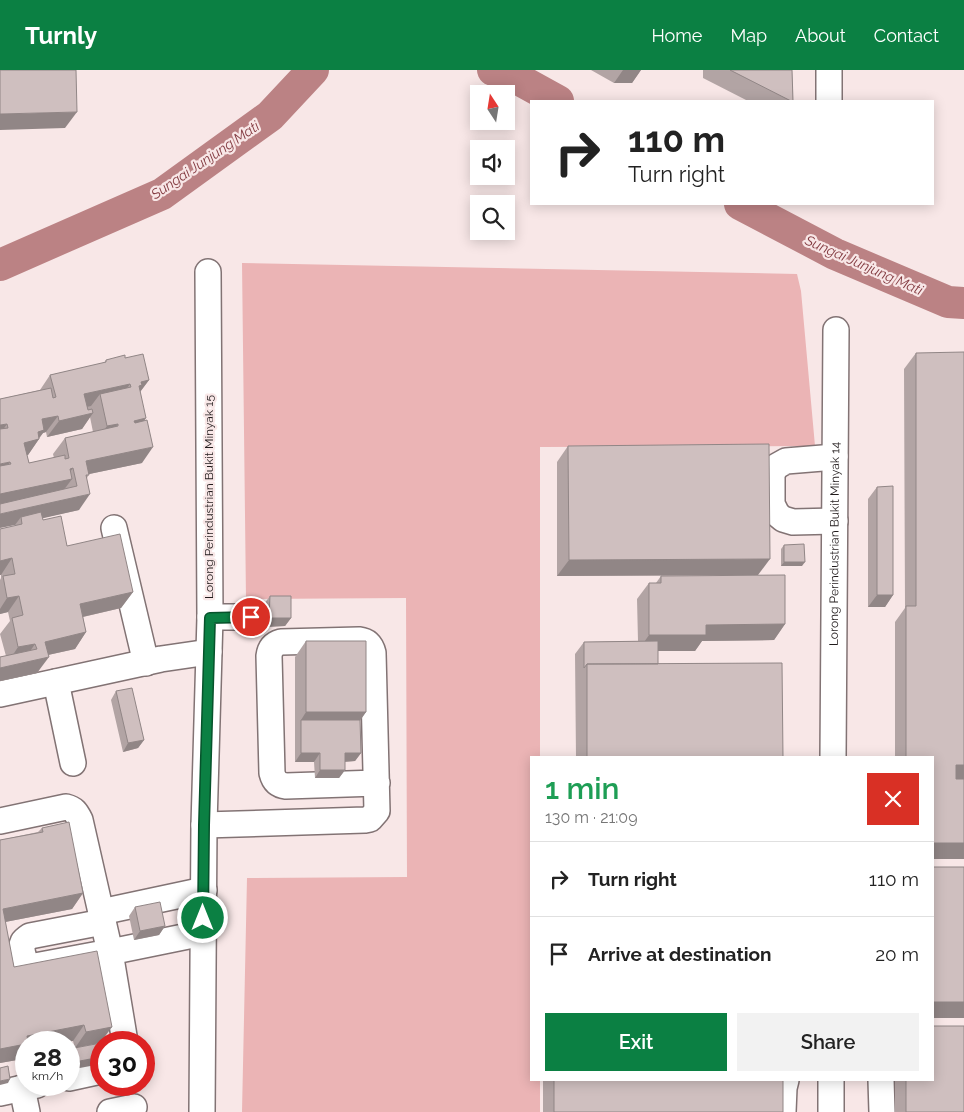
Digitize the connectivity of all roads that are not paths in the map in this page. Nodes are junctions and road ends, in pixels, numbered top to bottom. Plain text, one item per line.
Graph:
1 (829, 70) edge
2 (829, 100) edge
3 (208, 272) dead end
4 (836, 330) dead end
5 (835, 457) junction
6 (835, 521) junction
7 (114, 528) dead end
8 (251, 617) dead end
9 (210, 618) junction
10 (209, 652) junction
11 (146, 663) junction
12 (56, 682) junction
13 (0, 694) edge
14 (833, 756) edge
15 (73, 763) dead end
16 (377, 783) junction
17 (0, 821) edge
18 (204, 825) junction
19 (204, 890) junction
20 (102, 917) junction
21 (203, 933) junction
22 (110, 952) junction
23 (123, 1031) edge
24 (786, 1081) edge
25 (831, 1081) edge
26 (882, 1081) edge
27 (134, 1107) dead end
28 (110, 1112) edge
29 (202, 1112) edge
30 (784, 1112) edge
31 (831, 1112) edge
32 (882, 1112) edge

1 - 2 street
3 - 9 street, Lorong Perindustrian Bukit Minyak 15
4 - 5 street, Lorong Perindustrian Bukit Minyak 14
5 - 6 street, Lorong Perindustrian Bukit Minyak 14
5 - 6 street
6 - 14 street, Lorong Perindustrian Bukit Minyak 14
7 - 11 street
8 - 9 street
9 - 10 street, Lorong Perindustrian Bukit Minyak 15
10 - 11 street
10 - 18 street, Lorong Perindustrian Bukit Minyak 15
11 - 12 street
12 - 13 street
12 - 15 street
16 - 16 street
16 - 18 street
17 - 20 street
18 - 19 street, Lorong Perindustrian Bukit Minyak 15
19 - 20 street
19 - 21 street, Lorong Perindustrian Bukit Minyak 15
20 - 22 street
20 - 22 street
21 - 22 street
21 - 29 street, Lorong Perindustrian Bukit Minyak 15
22 - 23 street
24 - 30 street
25 - 31 street
26 - 32 street
27 - 28 street

